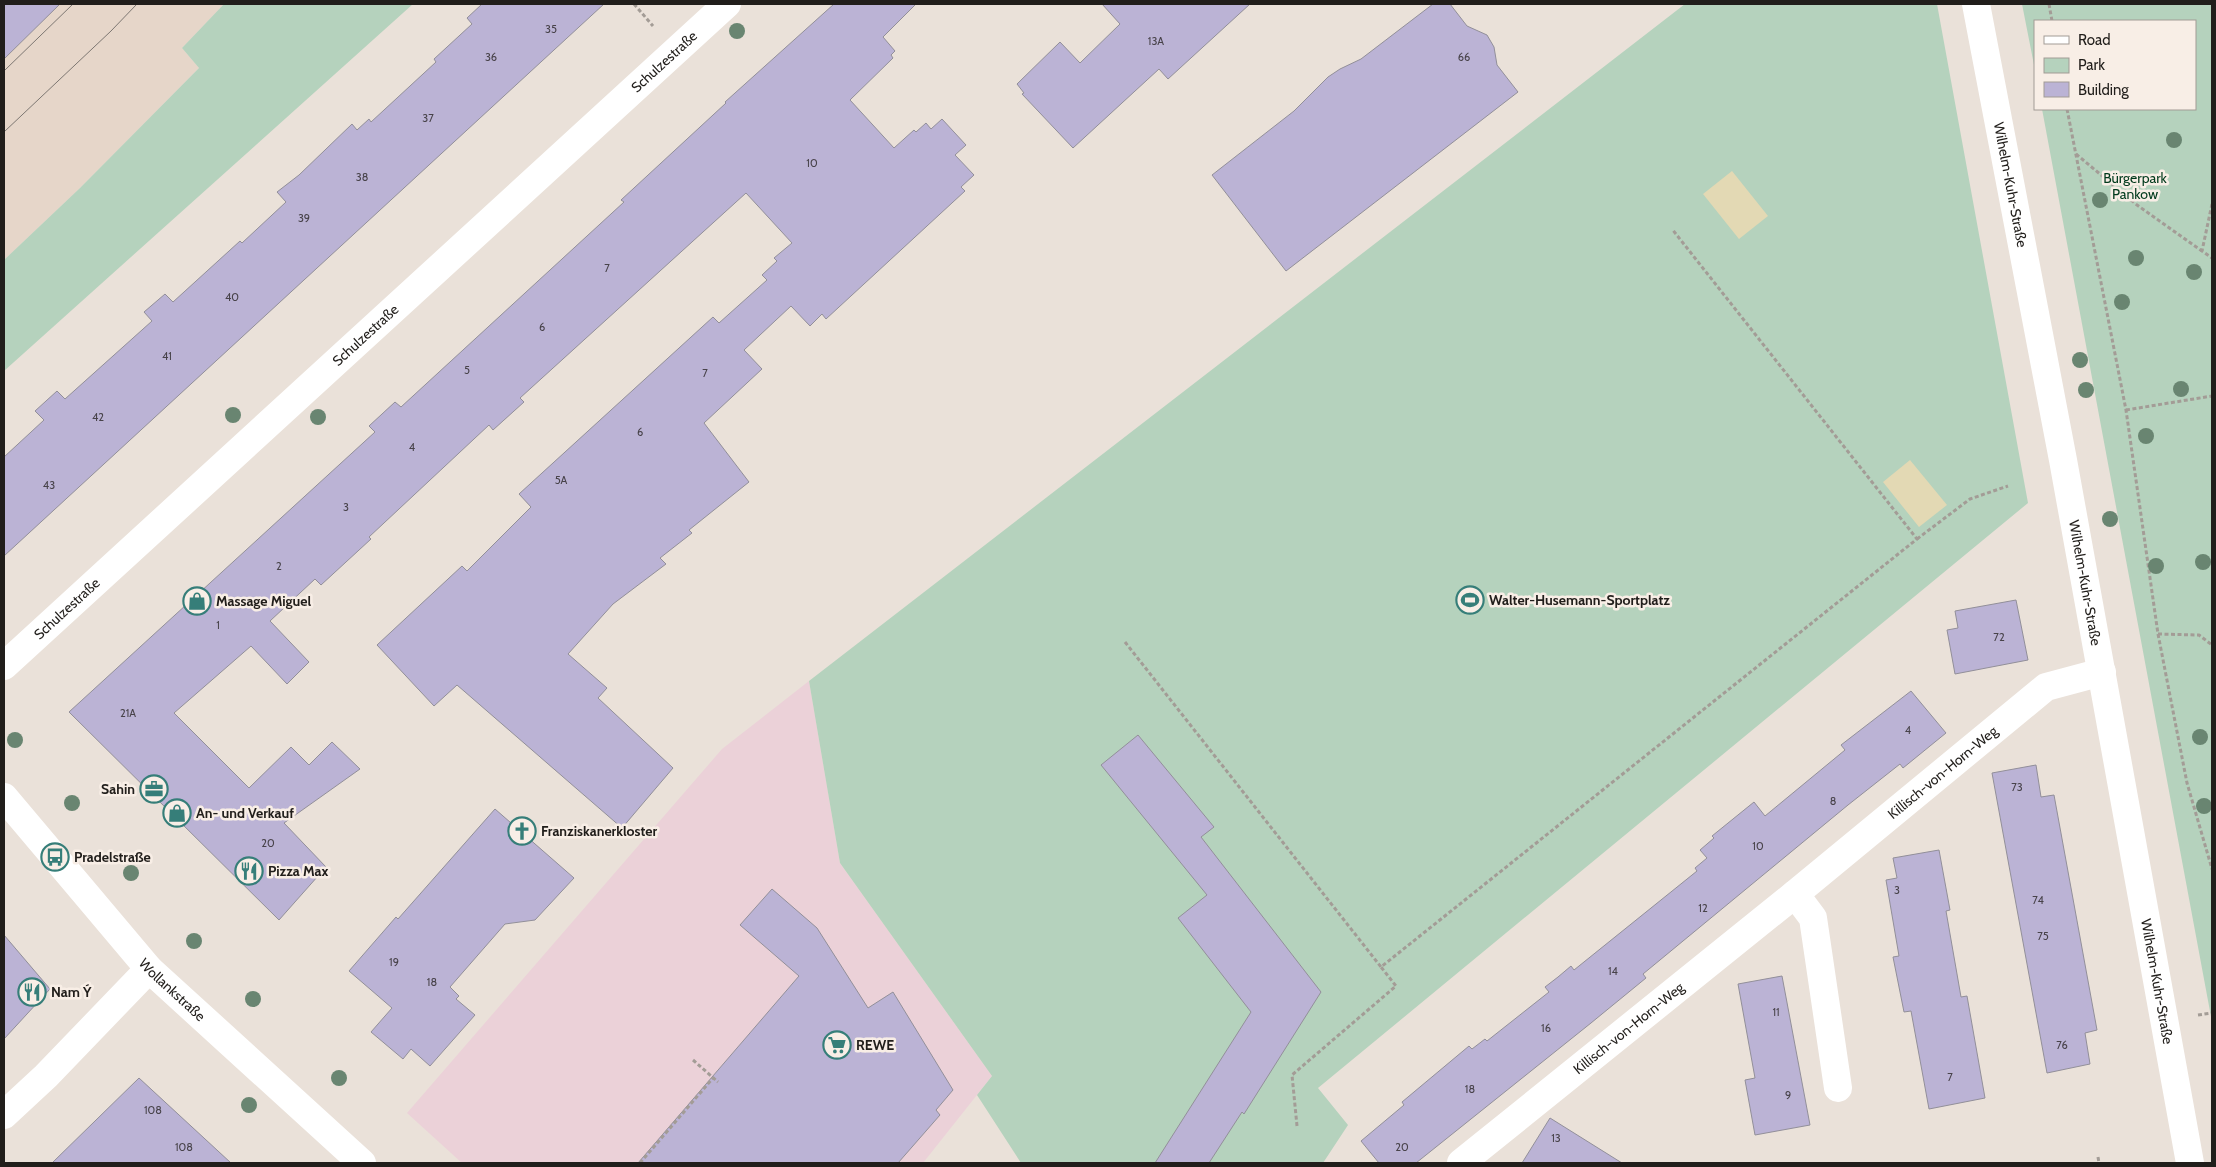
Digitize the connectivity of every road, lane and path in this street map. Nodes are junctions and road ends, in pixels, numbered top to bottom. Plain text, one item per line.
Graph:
1 (727, 4) edge
2 (1976, 4) edge
3 (2049, 4) edge
4 (2052, 20) edge
5 (2067, 110) edge
6 (2075, 153) junction
7 (2212, 204) edge
8 (1672, 230) dead end
9 (2202, 251) junction
10 (2212, 258) edge
11 (2212, 396) edge
12 (2126, 410) junction
13 (2008, 486) dead end
14 (1917, 539) junction
15 (2158, 634) junction
16 (1124, 642) dead end
17 (2212, 646) edge
18 (4, 666) edge
19 (2102, 672) junction
20 (4, 797) edge
21 (2212, 869) edge
22 (1795, 894) junction
23 (1381, 967) junction
24 (149, 969) junction
25 (693, 1060) dead end
26 (713, 1078) junction
27 (718, 1082) dead end
28 (1838, 1088) dead end
29 (4, 1115) edge
30 (1297, 1126) dead end
31 (2098, 1157) dead end
32 (362, 1163) edge
33 (640, 1163) edge
34 (1461, 1163) edge
35 (2099, 1163) edge
36 (2190, 1163) edge

1 - 18 street, Schulzestraße
2 - 19 street, Wilhelm-Kuhr-Straße
3 - 4 path
5 - 6 path
6 - 9 path
6 - 12 path
7 - 9 path
8 - 14 path
9 - 10 path
11 - 12 path
12 - 15 path
13 - 14 path
14 - 23 path
15 - 17 path
15 - 21 path
16 - 23 path
19 - 22 street, Killisch-von-Horn-Weg
19 - 36 street, Wilhelm-Kuhr-Straße
20 - 24 street, Wollankstraße
22 - 28 street
22 - 34 street, Killisch-von-Horn-Weg
23 - 30 path
24 - 29 street
24 - 32 street, Wollankstraße
25 - 26 path
26 - 27 path
26 - 33 path
31 - 35 path

